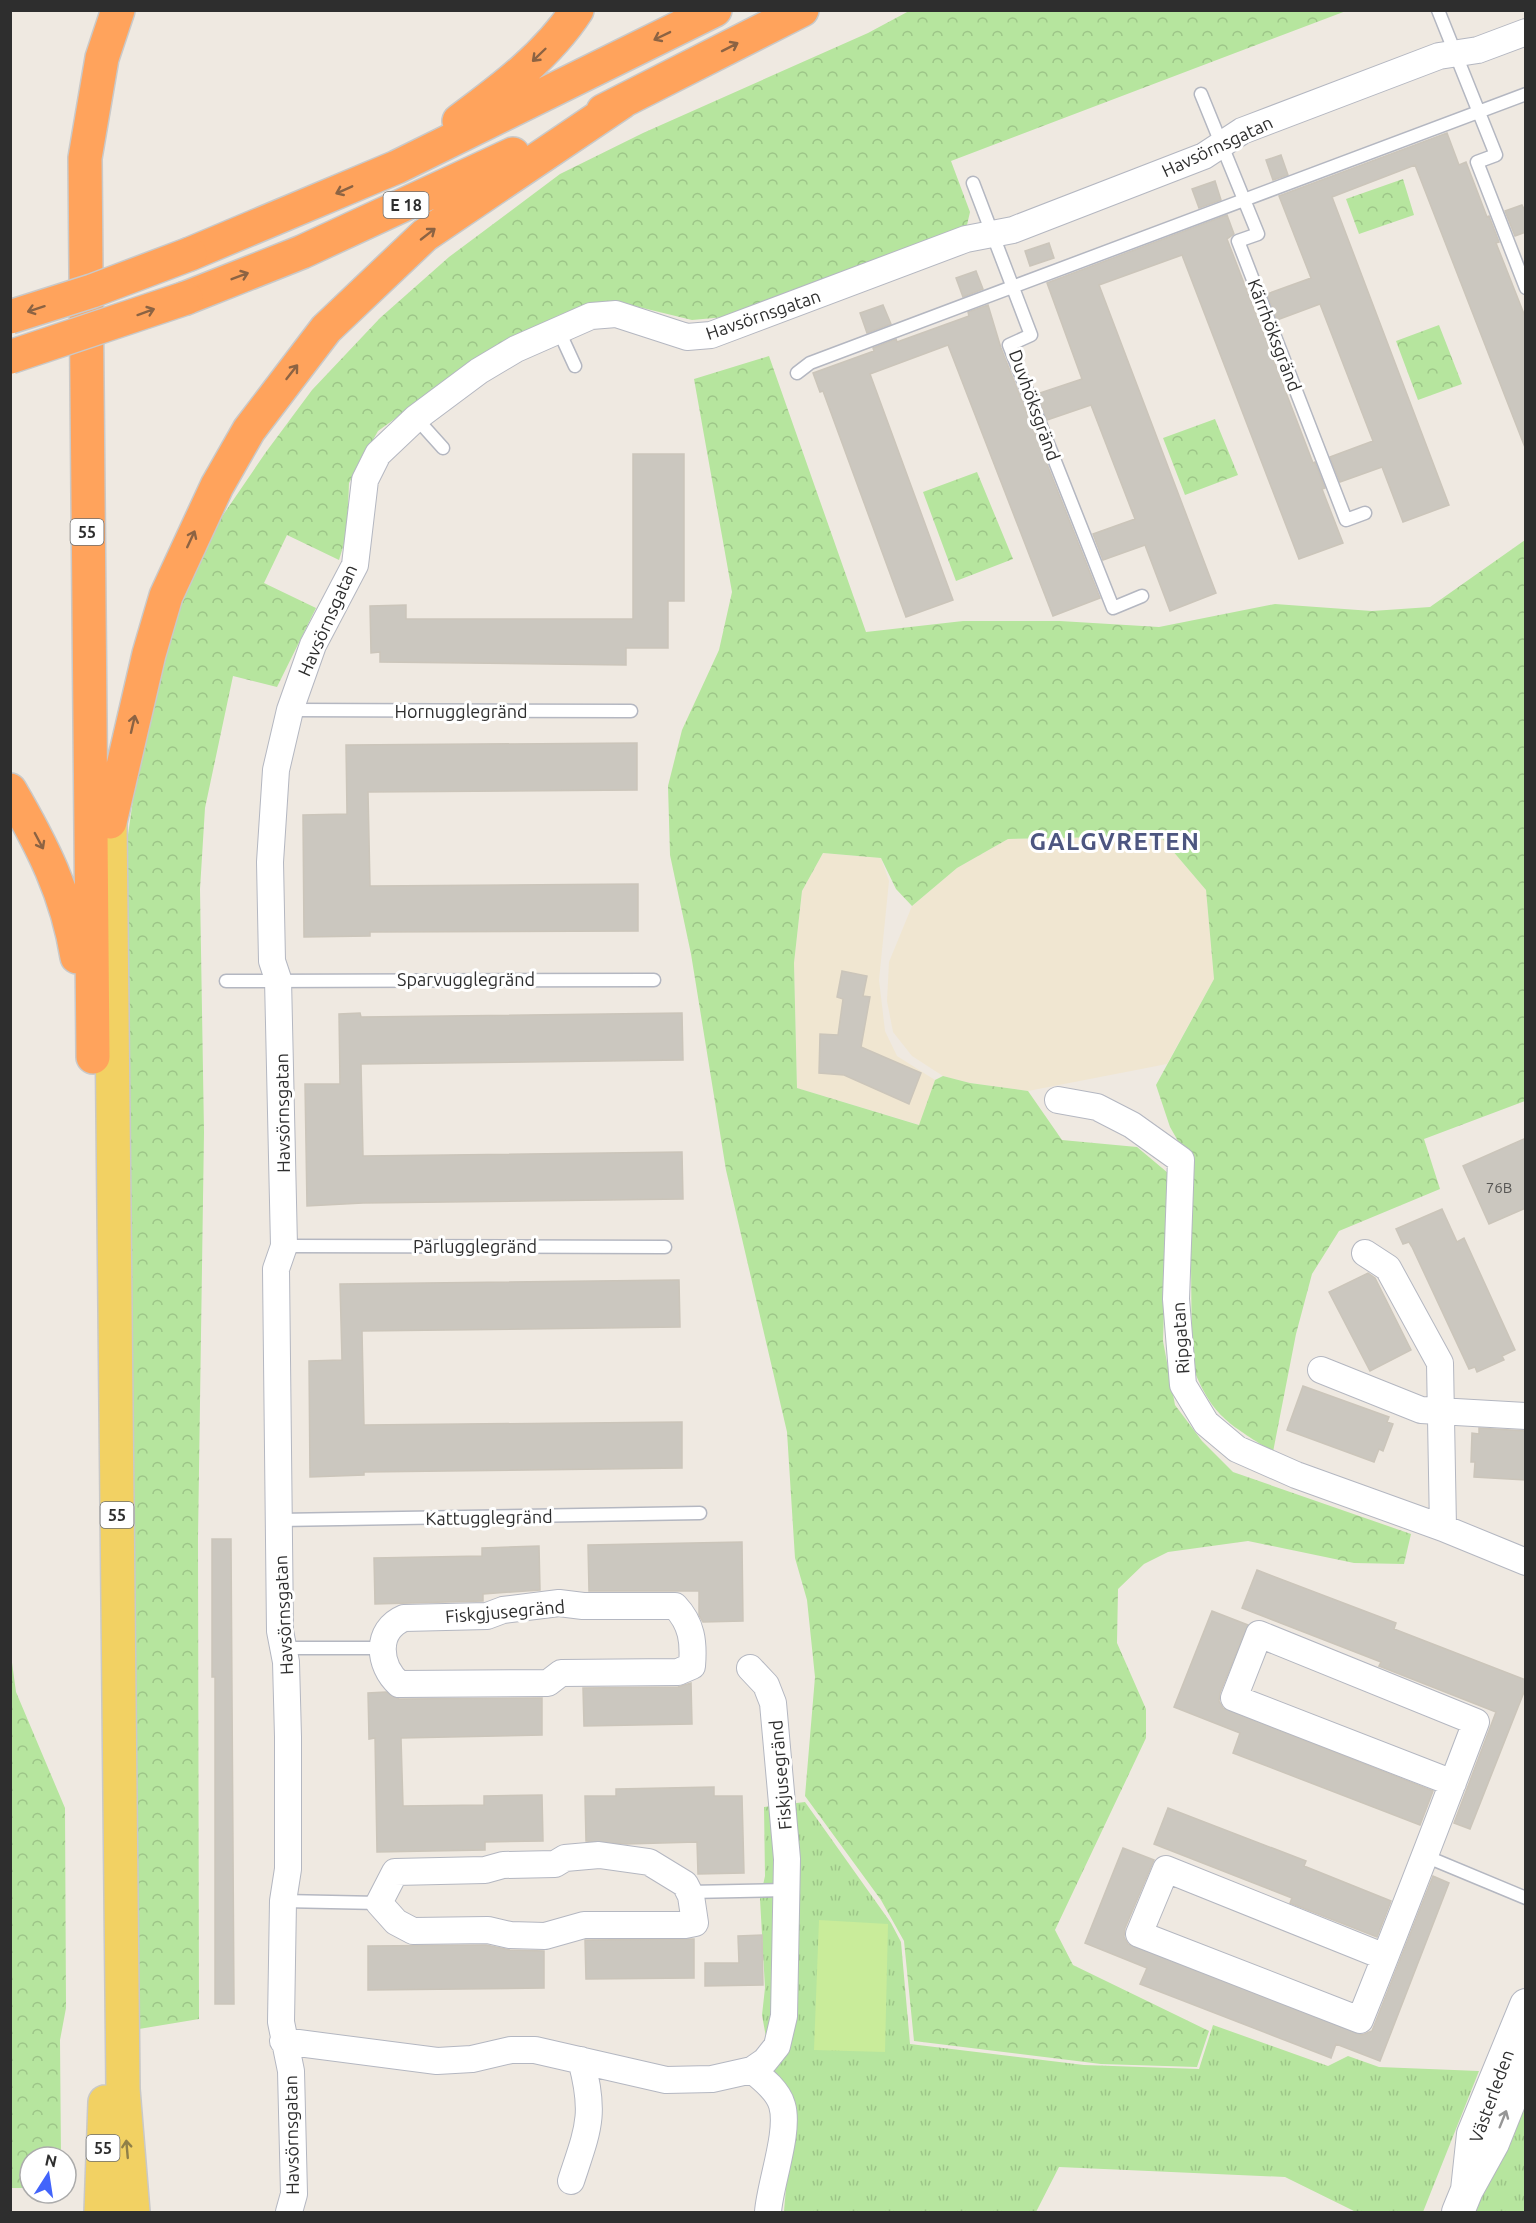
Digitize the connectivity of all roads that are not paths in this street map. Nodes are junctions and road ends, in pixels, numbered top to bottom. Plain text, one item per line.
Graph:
1 (118, 10) edge
2 (140, 10) edge
3 (577, 10) edge
4 (715, 10) edge
5 (802, 10) edge
6 (1438, 10) edge
7 (1526, 32) edge
8 (1455, 53) junction
9 (1201, 94) dead end
10 (1526, 94) edge
11 (622, 102) junction
12 (1479, 111) junction
13 (1222, 144) junction
14 (397, 167) junction
15 (972, 183) dead end
16 (1245, 199) junction
17 (992, 235) junction
18 (1011, 287) junction
19 (1526, 288) edge
20 (10, 317) edge
21 (558, 329) junction
22 (10, 357) edge
23 (575, 366) dead end
24 (797, 373) dead end
25 (416, 418) junction
26 (444, 448) dead end
27 (1365, 513) dead end
28 (1142, 596) dead end
29 (290, 710) junction
30 (631, 711) dead end
31 (10, 790) edge
32 (110, 822) junction
33 (279, 979) junction
34 (654, 980) dead end
35 (226, 981) dead end
36 (93, 1057) junction
37 (1058, 1100) dead end
38 (284, 1246) junction
39 (665, 1247) dead end
40 (1365, 1253) dead end
41 (1321, 1370) dead end
42 (1439, 1410) junction
43 (1526, 1416) edge
44 (700, 1512) dead end
45 (279, 1521) junction
46 (1443, 1528) junction
47 (1526, 1562) edge
48 (283, 1648) junction
49 (382, 1648) junction
50 (750, 1668) dead end
51 (1453, 1783) junction
52 (1425, 1856) junction
53 (787, 1890) junction
54 (689, 1892) junction
55 (1526, 1898) edge
56 (283, 1901) junction
57 (379, 1903) junction
58 (1385, 1958) junction
59 (1526, 2005) edge
60 (283, 2041) junction
61 (581, 2060) junction
62 (1526, 2062) edge
63 (752, 2070) junction
64 (571, 2181) dead end
65 (1463, 2201) edge
66 (101, 2212) edge
67 (133, 2212) edge
68 (289, 2212) edge
69 (768, 2212) edge

1 - 36 highway, 55
2 - 32 highway
3 -> 14 highway
4 -> 14 highway, E 18
11 -> 5 highway, E 18
6 - 8 lane
7 - 8 street, Havsörnsgatan
8 - 12 lane
8 - 13 street, Havsörnsgatan
9 - 13 lane, Kärrhöksgränd
10 - 12 lane
22 -> 11 highway, E 18, bridge
32 -> 11 highway, 55
12 - 16 lane
12 - 19 lane
13 - 16 lane, Kärrhöksgränd
13 - 17 street, Havsörnsgatan
14 -> 20 highway, E 18, bridge
15 - 17 lane, Duvhöksgränd
16 - 18 lane
16 - 27 lane, Kärrhöksgränd
17 - 18 lane, Duvhöksgränd
17 - 21 street, Havsörnsgatan
18 - 24 lane
18 - 28 lane, Duvhöksgränd
21 - 23 lane
21 - 25 street, Havsörnsgatan
25 - 26 lane
25 - 29 street, Havsörnsgatan
29 - 30 lane, Hornugglegränd
29 - 33 street, Havsörnsgatan
31 -> 36 highway
67 -> 32 main road, 55
33 - 34 lane, Sparvugglegränd
33 - 35 lane, Sparvugglegränd
33 - 38 street, Havsörnsgatan
36 - 66 main road, 55
37 - 46 street, Ripgatan
38 - 39 lane, Pärlugglegränd
38 - 45 street, Havsörnsgatan
40 - 42 street
41 - 42 street
42 - 43 street
42 - 46 street
44 - 45 lane, Kattugglegränd
45 - 48 street, Havsörnsgatan
46 - 47 street, Ripgatan
48 - 49 lane
48 - 56 street, Havsörnsgatan
49 - 49 street, Fiskgjusegränd
50 - 53 street, Fiskjusegränd
51 - 51 street
51 - 52 street
52 - 55 lane
52 - 58 street
53 - 54 lane
53 - 63 street, Fiskjusegränd
54 - 57 street
54 - 57 street
56 - 57 lane
56 - 60 street, Havsörnsgatan
58 - 58 street
59 - 65 street, Västerleden
60 - 61 street
60 - 68 street, Havsörnsgatan
61 - 63 street
61 - 64 street
65 -> 62 street, Västerleden
63 - 69 street

